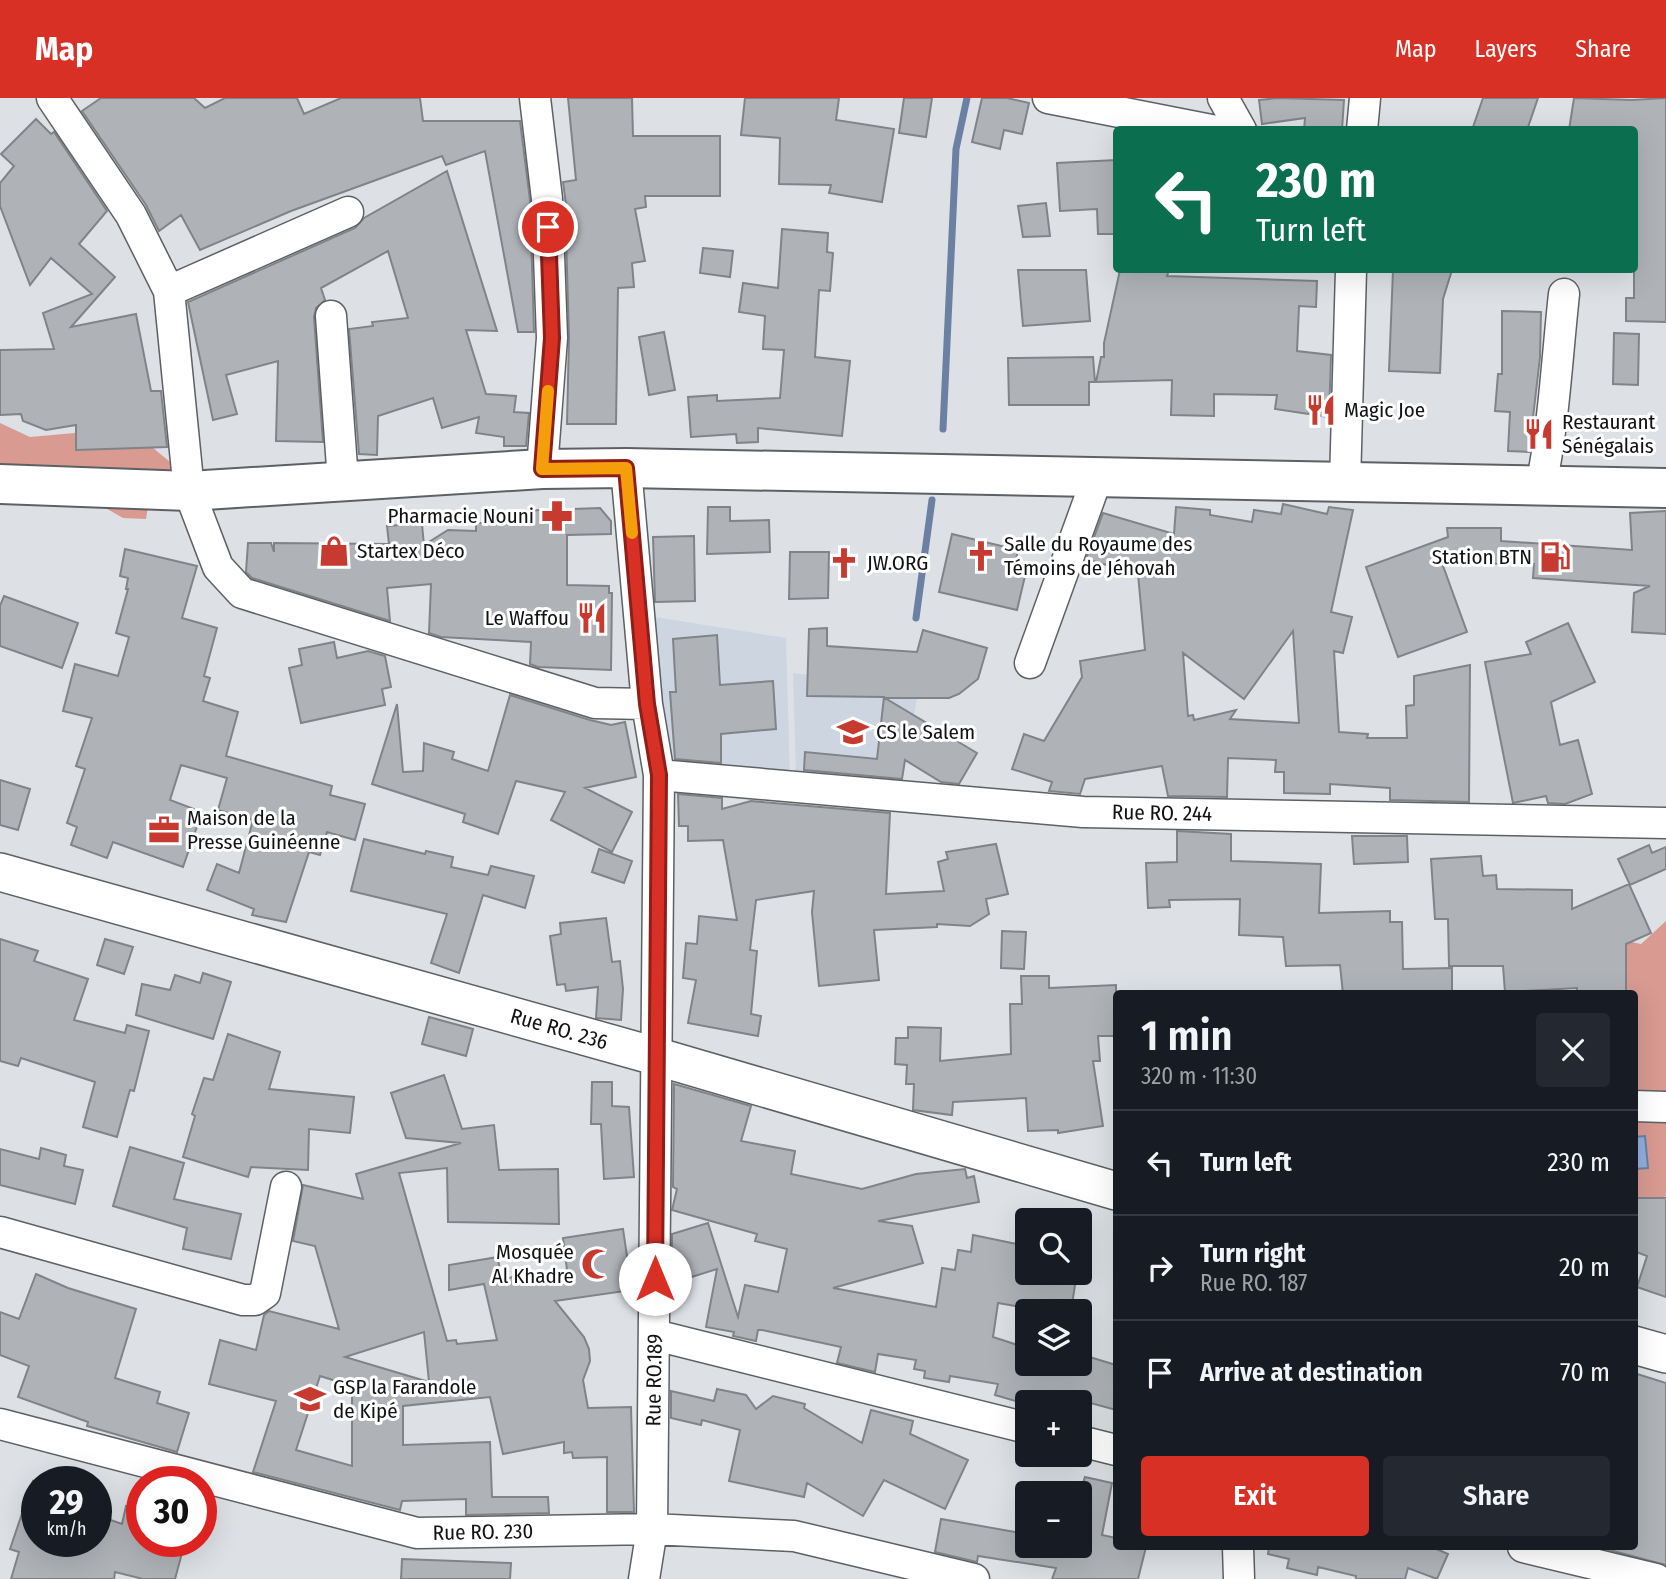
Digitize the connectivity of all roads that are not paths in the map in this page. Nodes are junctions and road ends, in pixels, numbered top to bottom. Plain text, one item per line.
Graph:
1 (52, 98) edge
2 (535, 98) edge
3 (1048, 98) edge
4 (1223, 98) edge
5 (1365, 98) edge
6 (1191, 126) edge
7 (1239, 126) edge
8 (1362, 126) edge
9 (348, 212) dead end
10 (1351, 273) edge
11 (169, 291) junction
12 (1564, 294) dead end
13 (331, 316) dead end
14 (626, 468) junction
15 (542, 469) junction
16 (1097, 478) junction
17 (343, 481) junction
18 (1345, 483) junction
19 (0, 484) edge
20 (1541, 486) junction
21 (1666, 488) edge
22 (189, 491) junction
23 (1030, 663) dead end
24 (647, 704) junction
25 (659, 775) junction
26 (1666, 823) edge
27 (0, 872) edge
28 (655, 1056) junction
29 (1638, 1106) edge
30 (1666, 1107) edge
31 (286, 1187) dead end
32 (1113, 1190) edge
33 (0, 1232) edge
34 (655, 1335) junction
35 (1638, 1346) edge
36 (1666, 1354) edge
37 (0, 1424) edge
38 (1015, 1425) edge
39 (1092, 1444) edge
40 (1113, 1449) edge
41 (652, 1529) junction
42 (1238, 1550) edge
43 (1535, 1550) edge
44 (644, 1579) edge
45 (974, 1579) edge
46 (1238, 1579) edge
47 (1656, 1579) edge

1 - 11 street
2 - 15 street
3 - 6 street
4 - 7 street
5 - 8 street
9 - 11 street
10 - 18 street
11 - 22 street
12 - 20 street
13 - 17 street
14 - 15 main road
14 - 16 main road
14 - 24 street, Rue RO.189
15 - 17 main road
16 - 18 main road
16 - 23 street
17 - 22 main road
18 - 20 main road
19 - 22 main road
20 - 21 main road
22 - 24 street
24 - 25 street, Rue RO.189
25 - 26 street, Rue RO. 244
25 - 28 street, Rue RO.189
27 - 28 street, Rue RO. 236
28 - 32 street, Rue RO. 236
28 - 34 street, Rue RO.189
29 - 30 street
31 - 33 street
34 - 38 street
34 - 41 street, Rue RO.189
35 - 36 street
37 - 41 street, Rue RO. 230
39 - 40 street
41 - 44 street, Rue RO.189
41 - 45 street, Rue RO. 230
42 - 46 street
43 - 47 street

